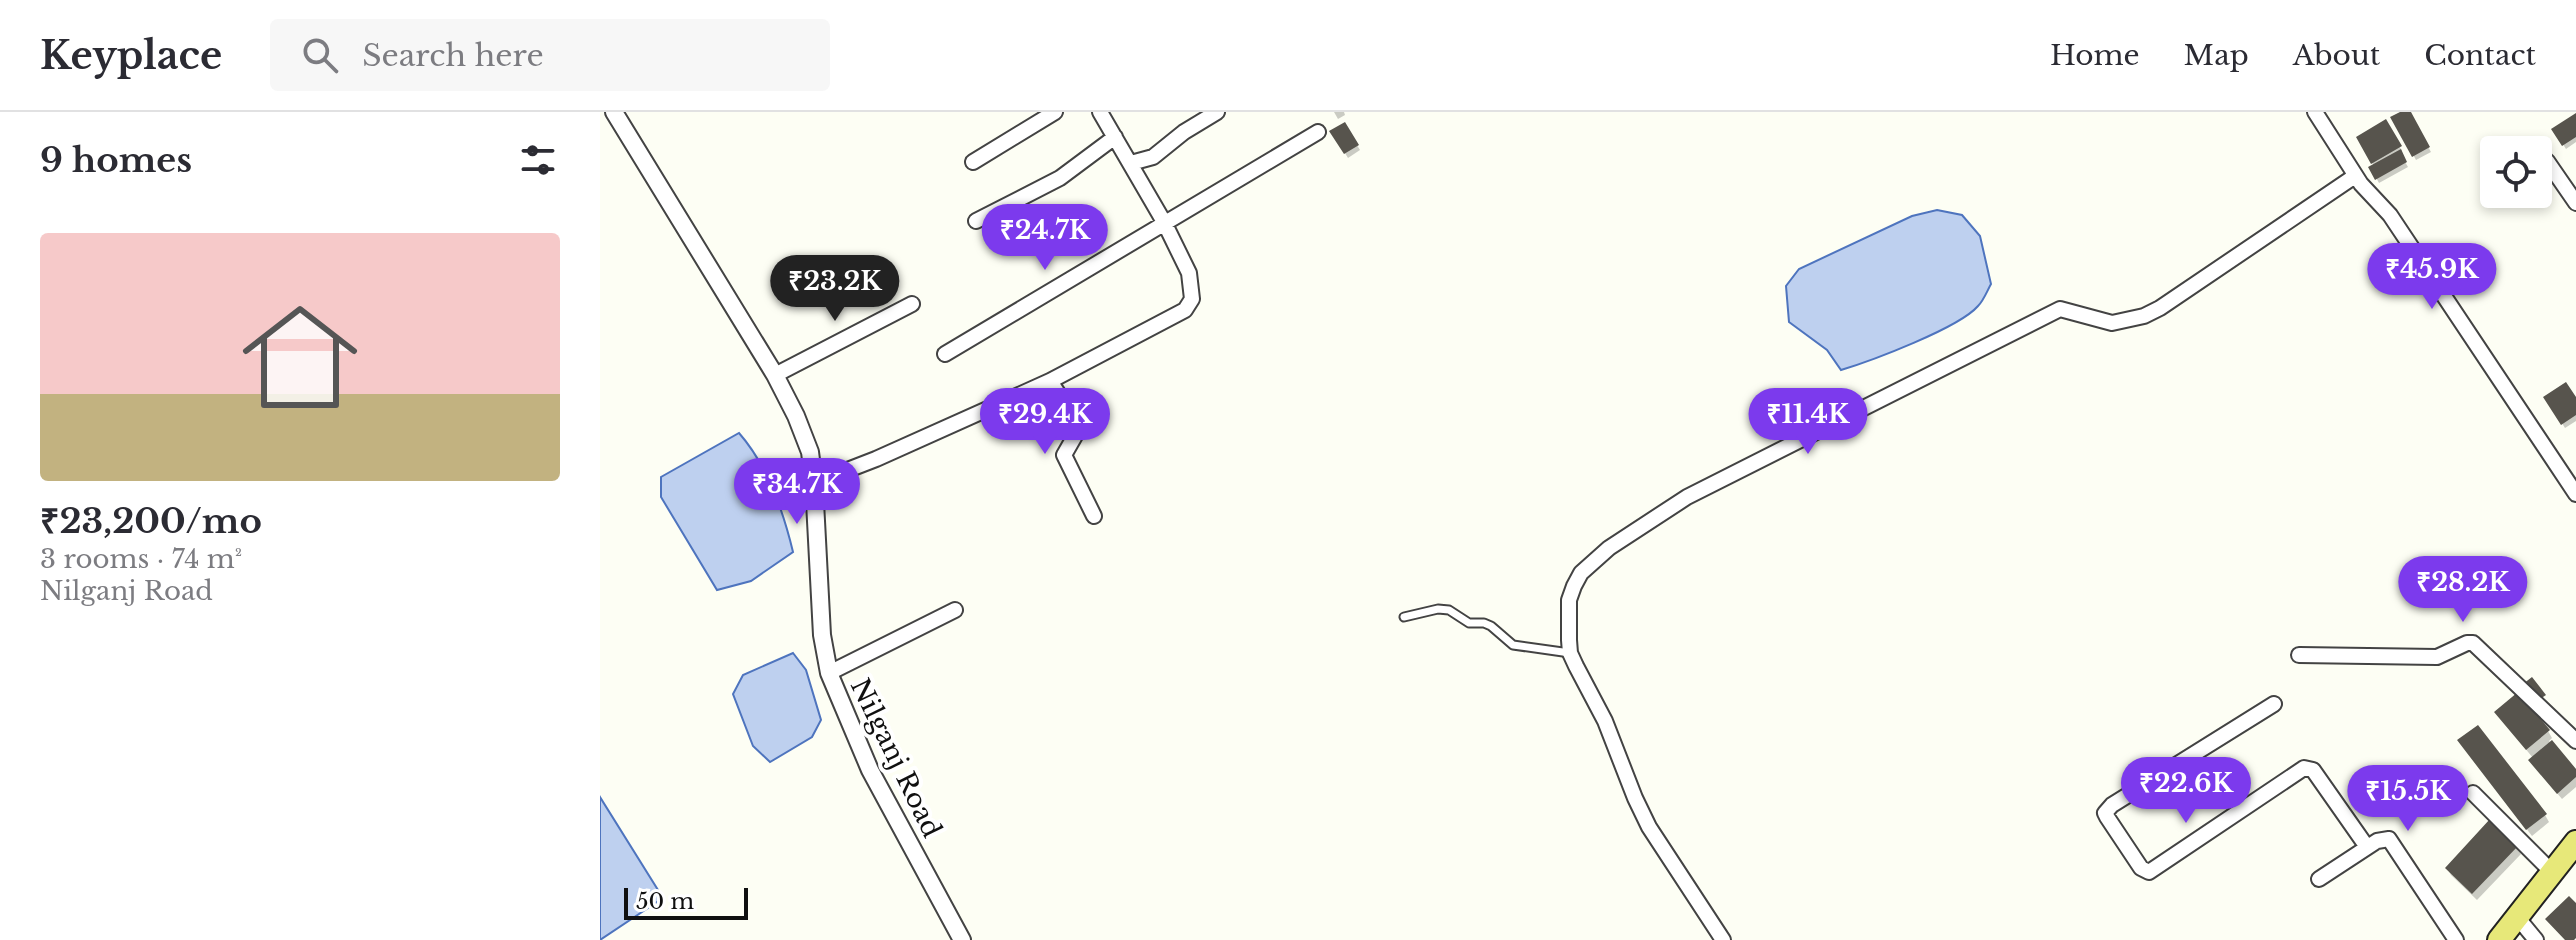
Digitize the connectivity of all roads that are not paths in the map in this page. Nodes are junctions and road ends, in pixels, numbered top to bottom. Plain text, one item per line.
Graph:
1 (614, 112) edge
2 (1055, 112) edge
3 (1100, 112) edge
4 (1217, 112) edge
5 (2315, 112) edge
6 (1318, 132) dead end
7 (1115, 137) junction
8 (973, 162) dead end
9 (1131, 163) junction
10 (2552, 168) edge
11 (2355, 176) junction
12 (2576, 203) edge
13 (976, 221) dead end
14 (1164, 222) junction
15 (912, 304) dead end
16 (945, 354) dead end
17 (775, 375) junction
18 (1050, 381) junction
19 (814, 483) junction
20 (2576, 494) edge
21 (1094, 516) dead end
22 (955, 610) dead end
23 (1404, 617) dead end
24 (1570, 653) junction
25 (2299, 655) dead end
26 (829, 673) junction
27 (2274, 704) dead end
28 (2576, 741) edge
29 (2473, 793) dead end
30 (2576, 842) edge
31 (2367, 847) junction
32 (2553, 873) junction
33 (2319, 879) dead end
34 (2517, 917) junction
35 (962, 940) edge
36 (1723, 940) edge
37 (2456, 940) edge
38 (2499, 940) edge
39 (2536, 940) edge

1 - 17 street, Nilganj Road
2 - 8 street
3 - 7 street
4 - 9 street
5 - 11 street
6 - 14 street
7 - 9 street
7 - 13 street
9 - 14 street
10 - 12 street
11 - 20 street
11 - 24 street
14 - 16 street
14 - 18 street
15 - 17 street
17 - 19 street, Nilganj Road
18 - 19 street
18 - 21 street
19 - 26 street, Nilganj Road
22 - 26 street
23 - 24 lane
24 - 36 street
25 - 28 street
26 - 35 street, Nilganj Road
27 - 31 street
29 - 32 street
30 - 32 main road
31 - 33 street
31 - 37 street
32 - 34 main road
34 - 38 main road
34 - 39 street

